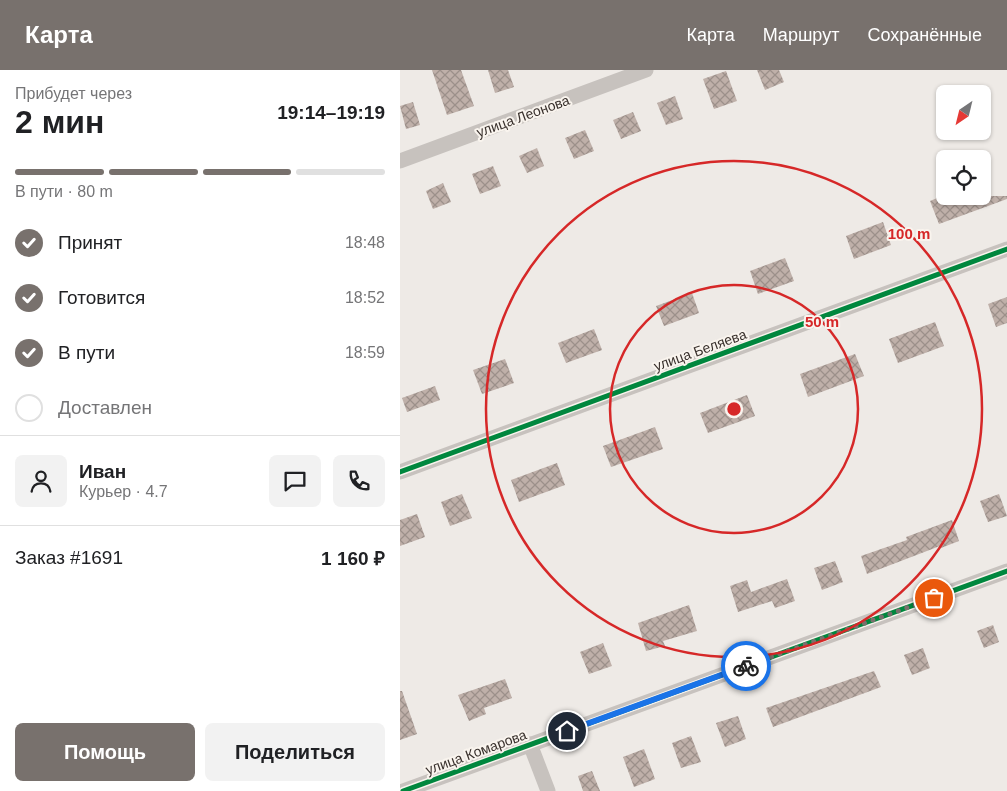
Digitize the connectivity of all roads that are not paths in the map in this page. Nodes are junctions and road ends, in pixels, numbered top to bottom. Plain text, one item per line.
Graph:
1 (646, 70) edge
2 (400, 161) edge
3 (1007, 249) edge
4 (400, 472) edge
5 (1007, 571) edge
6 (530, 744) junction
7 (403, 791) edge
8 (548, 791) edge

1 - 2 street, улица Леонова
3 - 4 street, улица Беляева
5 - 6 street, улица Комарова
6 - 7 street, улица Комарова
6 - 8 street

